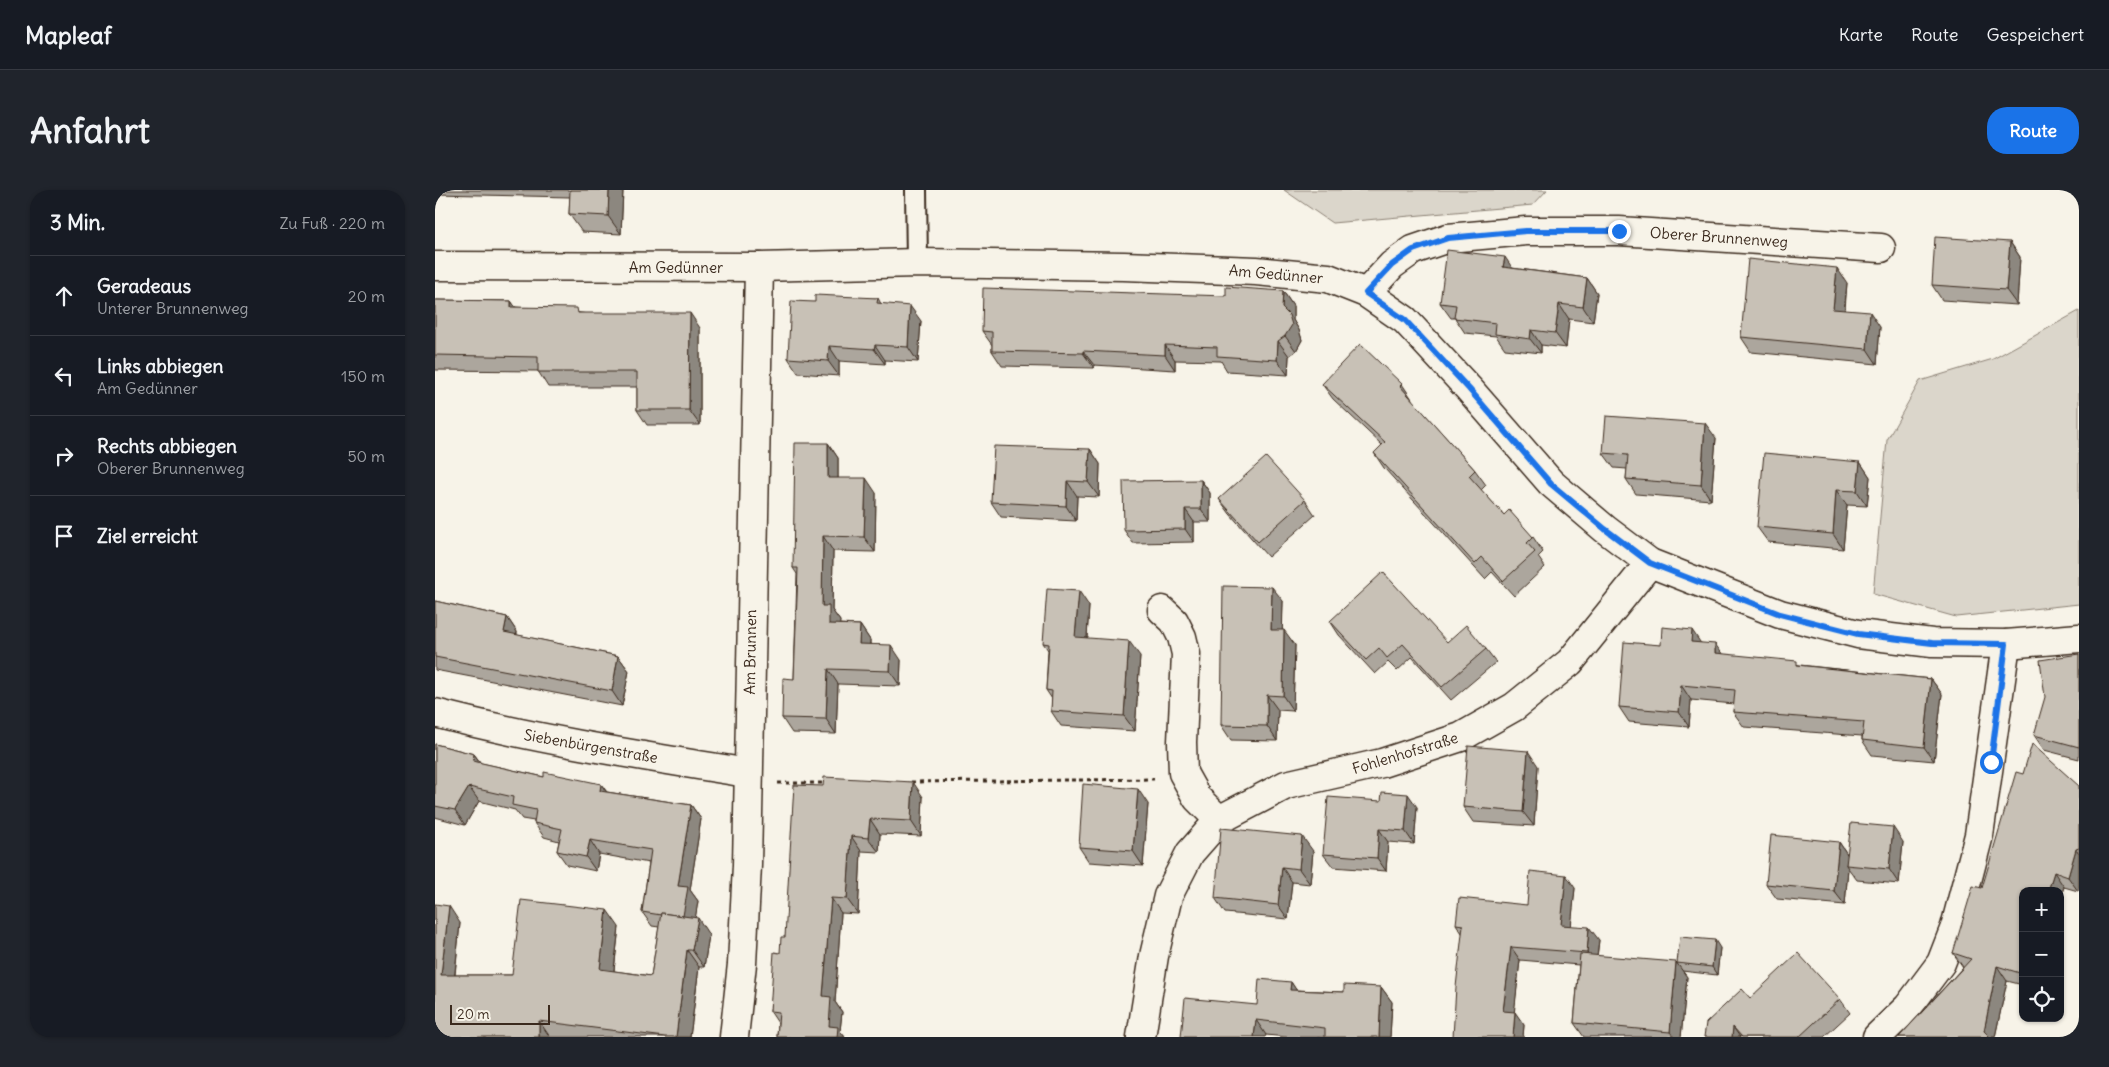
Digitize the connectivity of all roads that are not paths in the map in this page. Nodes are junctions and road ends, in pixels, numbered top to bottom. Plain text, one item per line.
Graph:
1 (916, 190) edge
2 (1881, 248) dead end
3 (917, 263) junction
4 (435, 266) edge
5 (759, 267) junction
6 (1366, 293) junction
7 (1650, 563) junction
8 (1162, 610) dead end
9 (2079, 638) edge
10 (2006, 644) junction
11 (435, 713) edge
12 (748, 778) junction
13 (1219, 820) junction
14 (734, 1037) edge
15 (1141, 1037) edge
16 (1877, 1037) edge

1 - 3 lane
2 - 6 street, Oberer Brunnenweg
3 - 5 street, Am Gedünner
3 - 6 street, Am Gedünner
4 - 5 street, Am Gedünner
5 - 12 street, Am Brunnen
6 - 7 street, Am Gedünner
7 - 10 street, Am Gedünner
7 - 13 street, Fohlenhofstraße
8 - 13 street
9 - 10 street, Am Gedünner
10 - 16 street
11 - 12 street, Siebenbürgenstraße
12 - 14 street, Am Brunnen
13 - 15 street, Fohlenhofstraße

